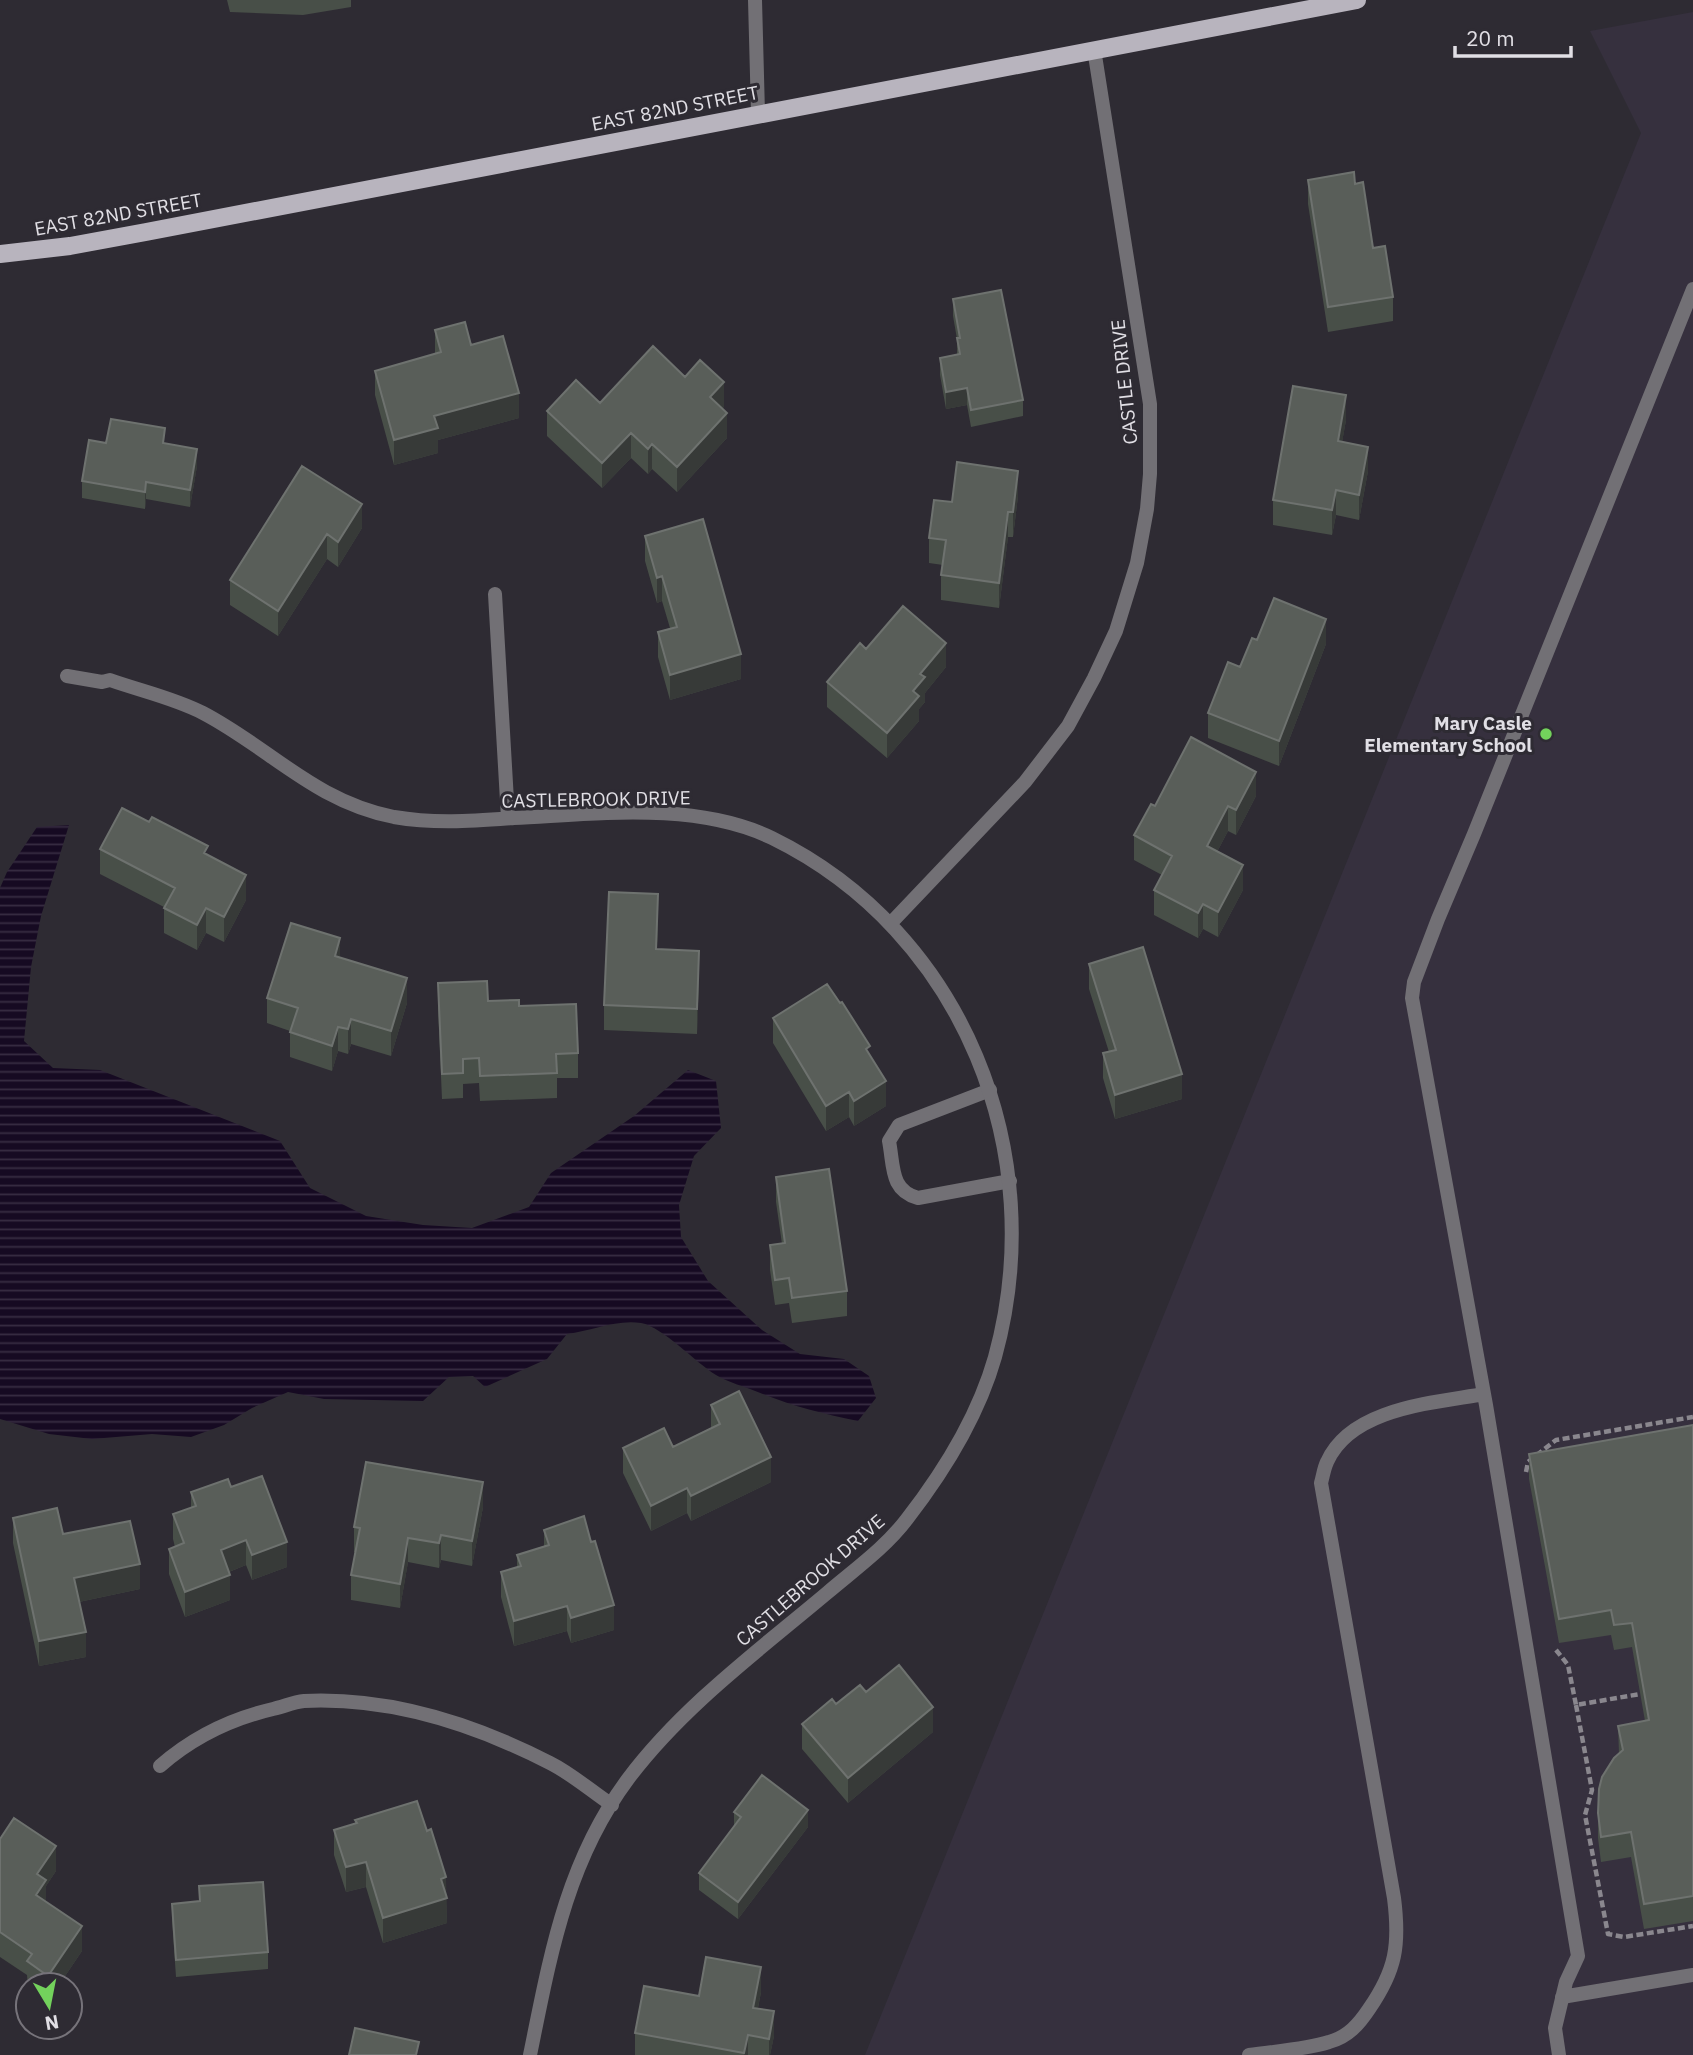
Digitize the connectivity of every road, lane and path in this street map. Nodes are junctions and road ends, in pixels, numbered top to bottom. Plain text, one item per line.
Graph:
1 (755, 0) edge
2 (1357, 0) edge
3 (1094, 50) junction
4 (758, 113) junction
5 (0, 254) edge
6 (1693, 289) edge
7 (495, 594) dead end
8 (67, 676) dead end
9 (508, 818) junction
10 (891, 924) junction
11 (990, 1090) junction
12 (1010, 1181) junction
13 (1484, 1394) junction
14 (1693, 1417) edge
15 (1525, 1478) dead end
16 (1553, 1637) dead end
17 (1640, 1694) edge
18 (1576, 1704) junction
19 (160, 1766) dead end
20 (612, 1805) junction
21 (1693, 1926) edge
22 (1693, 1975) edge
23 (1562, 1997) junction
24 (530, 2055) edge
25 (1250, 2055) edge
26 (1559, 2055) edge

1 - 4 street
2 - 3 main road, EAST 82ND STREET
3 - 4 main road, EAST 82ND STREET
3 - 10 street, CASTLE DRIVE
4 - 5 main road, EAST 82ND STREET
6 - 13 street
7 - 9 street
8 - 9 street, CASTLEBROOK DRIVE
9 - 10 street, CASTLEBROOK DRIVE
10 - 11 street, CASTLEBROOK DRIVE
11 - 12 street, CASTLEBROOK DRIVE
11 - 12 street
12 - 20 street, CASTLEBROOK DRIVE
13 - 23 street
13 - 25 street
14 - 15 path
16 - 18 path
17 - 18 path
18 - 21 path
19 - 20 street
20 - 24 street, CASTLEBROOK DRIVE
22 - 23 street
23 - 26 street

